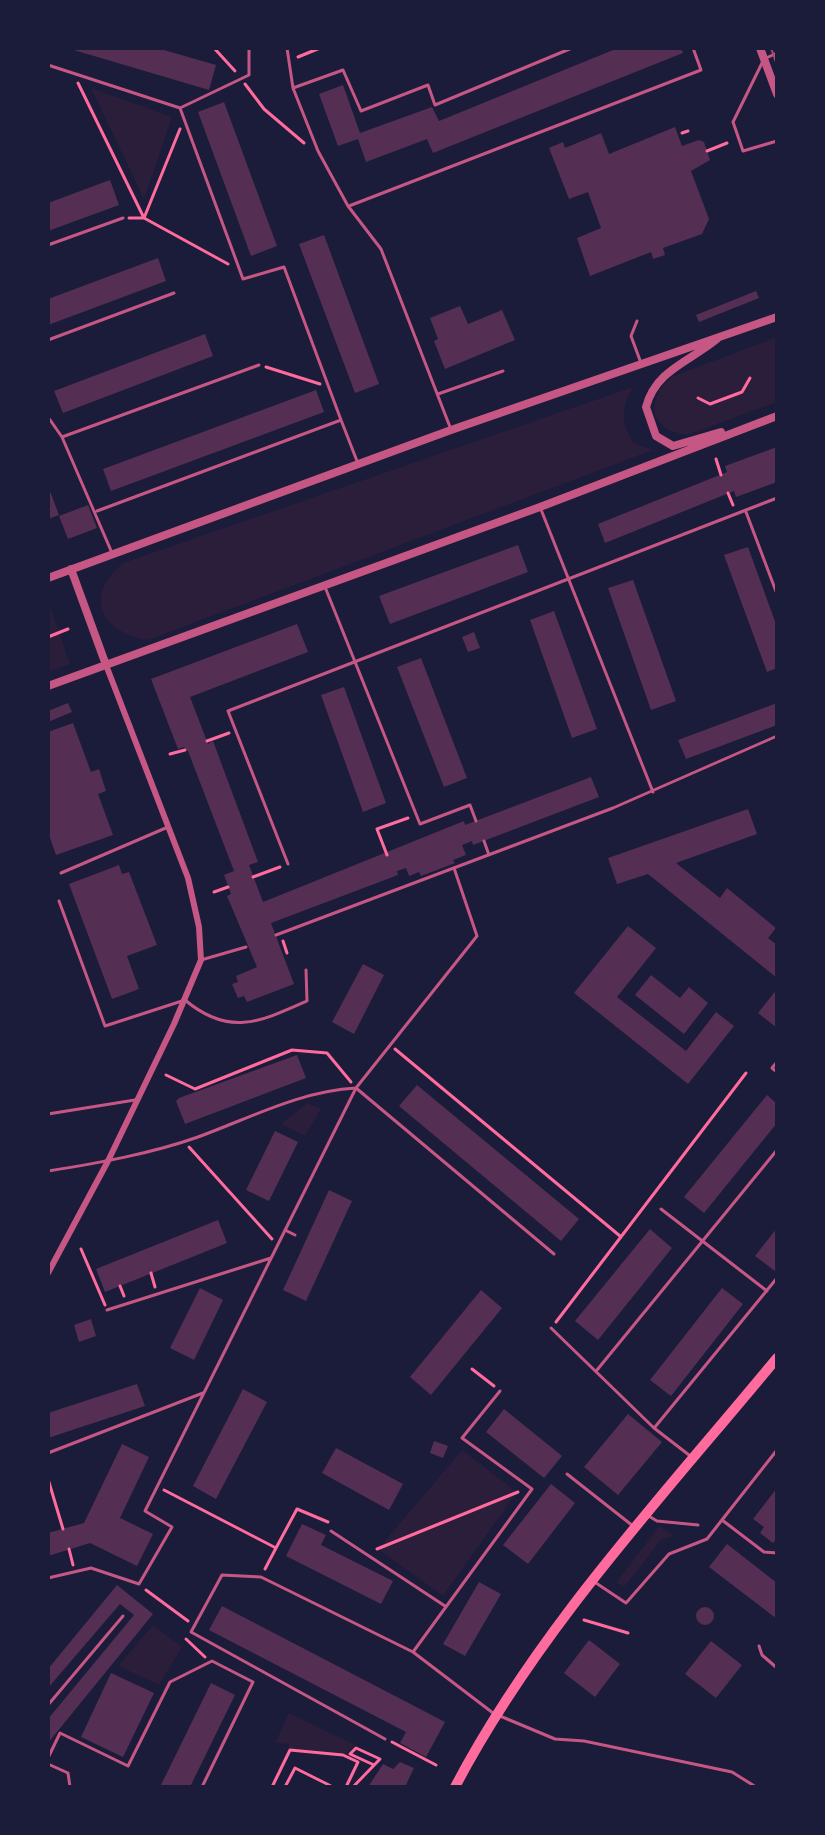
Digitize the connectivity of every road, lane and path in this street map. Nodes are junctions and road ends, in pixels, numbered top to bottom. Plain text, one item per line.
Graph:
1 (214, 48) edge
2 (249, 48) edge
3 (287, 48) edge
4 (320, 48) edge
5 (572, 48) edge
6 (693, 48) edge
7 (760, 48) edge
8 (777, 53) edge
9 (764, 59) junction
10 (287, 61) junction
11 (48, 65) edge
12 (73, 73) junction
13 (241, 78) junction
14 (293, 88) junction
15 (777, 94) edge
16 (180, 108) junction
17 (184, 118) junction
18 (688, 131) dead end
19 (682, 133) dead end
20 (777, 141) edge
21 (727, 143) dead end
22 (318, 151) junction
23 (707, 151) dead end
24 (348, 206) junction
25 (123, 218) joint
26 (144, 218) junction
27 (48, 245) edge
28 (240, 270) junction
29 (174, 293) dead end
30 (777, 317) edge
31 (637, 321) dead end
32 (724, 334) junction
33 (48, 340) edge
34 (641, 363) junction
35 (259, 365) joint
36 (503, 371) dead end
37 (750, 378) dead end
38 (328, 386) junction
39 (438, 394) junction
40 (698, 398) dead end
41 (777, 416) edge
42 (48, 417) edge
43 (341, 420) junction
44 (750, 426) junction
45 (451, 430) junction
46 (62, 437) junction
47 (716, 459) dead end
48 (358, 465) junction
49 (721, 475) dead end
50 (728, 493) dead end
51 (777, 498) edge
52 (540, 507) junction
53 (745, 510) junction
54 (97, 511) junction
55 (736, 514) junction
56 (112, 553) junction
57 (71, 569) junction
58 (48, 578) edge
59 (568, 579) junction
60 (324, 583) junction
61 (777, 594) edge
62 (68, 629) dead end
63 (48, 637) edge
64 (354, 662) junction
65 (106, 665) junction
66 (48, 686) edge
67 (236, 730) junction
68 (777, 736) edge
69 (207, 741) dead end
70 (185, 750) dead end
71 (170, 754) dead end
72 (653, 792) junction
73 (416, 815) junction
74 (476, 821) dead end
75 (168, 827) junction
76 (484, 841) dead end
77 (387, 855) dead end
78 (489, 855) junction
79 (288, 864) joint
80 (454, 868) junction
81 (61, 873) dead end
82 (253, 877) dead end
83 (228, 887) dead end
84 (214, 892) dead end
85 (59, 901) dead end
86 (278, 934) joint
87 (246, 947) dead end
88 (287, 953) dead end
89 (201, 960) junction
90 (306, 970) dead end
91 (185, 1000) junction
92 (389, 1044) junction
93 (777, 1062) edge
94 (777, 1072) edge
95 (746, 1073) dead end
96 (166, 1075) dead end
97 (356, 1088) junction
98 (136, 1100) junction
99 (48, 1114) edge
100 (184, 1141) junction
101 (777, 1150) edge
102 (108, 1161) junction
103 (48, 1171) edge
104 (661, 1209) dead end
105 (285, 1230) junction
106 (295, 1235) dead end
107 (620, 1236) junction
108 (703, 1241) junction
109 (277, 1245) junction
110 (81, 1249) dead end
111 (554, 1254) dead end
112 (271, 1258) junction
113 (48, 1273) edge
114 (151, 1273) dead end
115 (777, 1278) edge
116 (120, 1286) dead end
117 (155, 1287) dead end
118 (767, 1291) junction
119 (124, 1297) dead end
120 (107, 1310) joint
121 (551, 1328) joint
122 (777, 1358) edge
123 (472, 1369) dead end
124 (597, 1370) junction
125 (500, 1391) joint
126 (203, 1393) junction
127 (654, 1428) junction
128 (777, 1450) edge
129 (48, 1453) edge
130 (694, 1459) junction
131 (567, 1474) dead end
132 (48, 1479) edge
133 (157, 1486) junction
134 (532, 1489) junction
135 (647, 1515) junction
136 (722, 1520) junction
137 (698, 1525) dead end
138 (63, 1529) dead end
139 (636, 1529) junction
140 (331, 1531) joint
141 (276, 1548) junction
142 (69, 1549) dead end
143 (777, 1553) edge
144 (366, 1554) junction
145 (75, 1572) junction
146 (261, 1577) junction
147 (48, 1578) edge
148 (593, 1581) junction
149 (139, 1584) junction
150 (446, 1607) junction
151 (123, 1616) dead end
152 (584, 1620) dead end
153 (195, 1625) junction
154 (628, 1633) dead end
155 (185, 1641) dead end
156 (759, 1646) dead end
157 (413, 1652) junction
158 (212, 1661) junction
159 (777, 1668) edge
160 (48, 1705) edge
161 (494, 1714) junction
162 (385, 1739) joint
163 (48, 1758) edge
164 (284, 1763) junction
165 (48, 1764) edge
166 (374, 1765) junction
167 (436, 1765) dead end
168 (295, 1768) junction
169 (70, 1787) edge
170 (202, 1787) edge
171 (272, 1787) edge
172 (285, 1787) edge
173 (314, 1787) edge
174 (322, 1787) edge
175 (333, 1787) edge
176 (346, 1787) edge
177 (353, 1787) edge
178 (455, 1787) edge
179 (756, 1787) edge

1 - 13 path
2 - 13 lane
3 - 10 lane
4 - 10 path
5 - 14 lane
6 - 24 lane
7 - 9 street
8 - 9 lane
9 - 15 street
9 - 20 lane
10 - 14 lane
11 - 12 lane
12 - 16 lane
12 - 26 path
13 - 16 lane
13 - 22 path
14 - 22 lane
16 - 17 lane
17 - 26 path
17 - 28 lane
18 - 19 path
21 - 23 path
22 - 24 lane
24 - 39 lane
25 - 26 path
25 - 27 lane
26 - 28 path
28 - 38 lane
29 - 33 lane
30 - 32 street
31 - 34 lane
32 - 34 street
32 - 44 street
34 - 45 street
35 - 38 path
35 - 46 lane
36 - 39 lane
37 - 40 path
38 - 43 lane
39 - 45 lane
41 - 44 street
42 - 46 lane
43 - 48 lane
43 - 54 lane
44 - 52 street
45 - 48 street
46 - 54 lane
47 - 49 path
48 - 56 street
50 - 55 path
51 - 53 lane
52 - 59 lane
52 - 60 street
53 - 55 lane
53 - 61 lane
54 - 56 lane
55 - 59 lane
56 - 57 street
57 - 58 street
57 - 65 street
59 - 64 lane
59 - 72 lane
60 - 64 lane
60 - 65 street
62 - 63 path
64 - 67 lane
64 - 73 lane
65 - 66 street
65 - 75 street
67 - 69 path
67 - 79 lane
68 - 72 lane
70 - 71 path
72 - 78 lane
73 - 74 lane
73 - 77 path
75 - 81 lane
75 - 89 street
76 - 78 lane
78 - 80 lane
79 - 82 path
80 - 86 lane
80 - 92 lane
83 - 84 path
85 - 91 lane
86 - 88 path
87 - 89 lane
89 - 91 street
90 - 91 lane
91 - 98 street
92 - 97 lane
92 - 107 path
93 - 94 lane
95 - 107 path
96 - 97 path
97 - 100 lane
97 - 105 lane
97 - 111 lane
98 - 99 lane
98 - 102 street
100 - 102 lane
100 - 109 path
101 - 108 lane
102 - 103 lane
102 - 113 street
104 - 108 lane
105 - 106 lane
105 - 109 lane
107 - 121 path
108 - 118 lane
108 - 124 lane
109 - 112 lane
110 - 120 path
112 - 120 lane
112 - 126 lane
114 - 117 path
115 - 118 lane
116 - 119 path
118 - 127 lane
121 - 124 lane
122 - 130 main road
123 - 125 path
124 - 127 lane
125 - 134 lane
126 - 129 lane
126 - 133 lane
127 - 130 lane
128 - 136 lane
130 - 135 main road
131 - 139 lane
132 - 138 path
133 - 141 path
133 - 149 lane
134 - 144 path
134 - 150 lane
135 - 137 lane
135 - 139 main road
136 - 143 lane
136 - 148 lane
139 - 148 main road
140 - 141 path
140 - 144 lane
141 - 146 path
142 - 145 path
144 - 150 lane
145 - 147 lane
145 - 149 lane
146 - 153 lane
146 - 157 lane
148 - 161 main road
149 - 153 path
150 - 157 lane
151 - 160 lane
152 - 154 path
153 - 162 lane
155 - 158 path
156 - 159 lane
157 - 161 lane
158 - 163 lane
158 - 170 lane
161 - 178 main road
161 - 179 lane
162 - 167 path
164 - 168 path
164 - 171 path
164 - 176 path
165 - 169 lane
166 - 166 path
166 - 177 path
168 - 172 path
168 - 175 path
173 - 174 path

